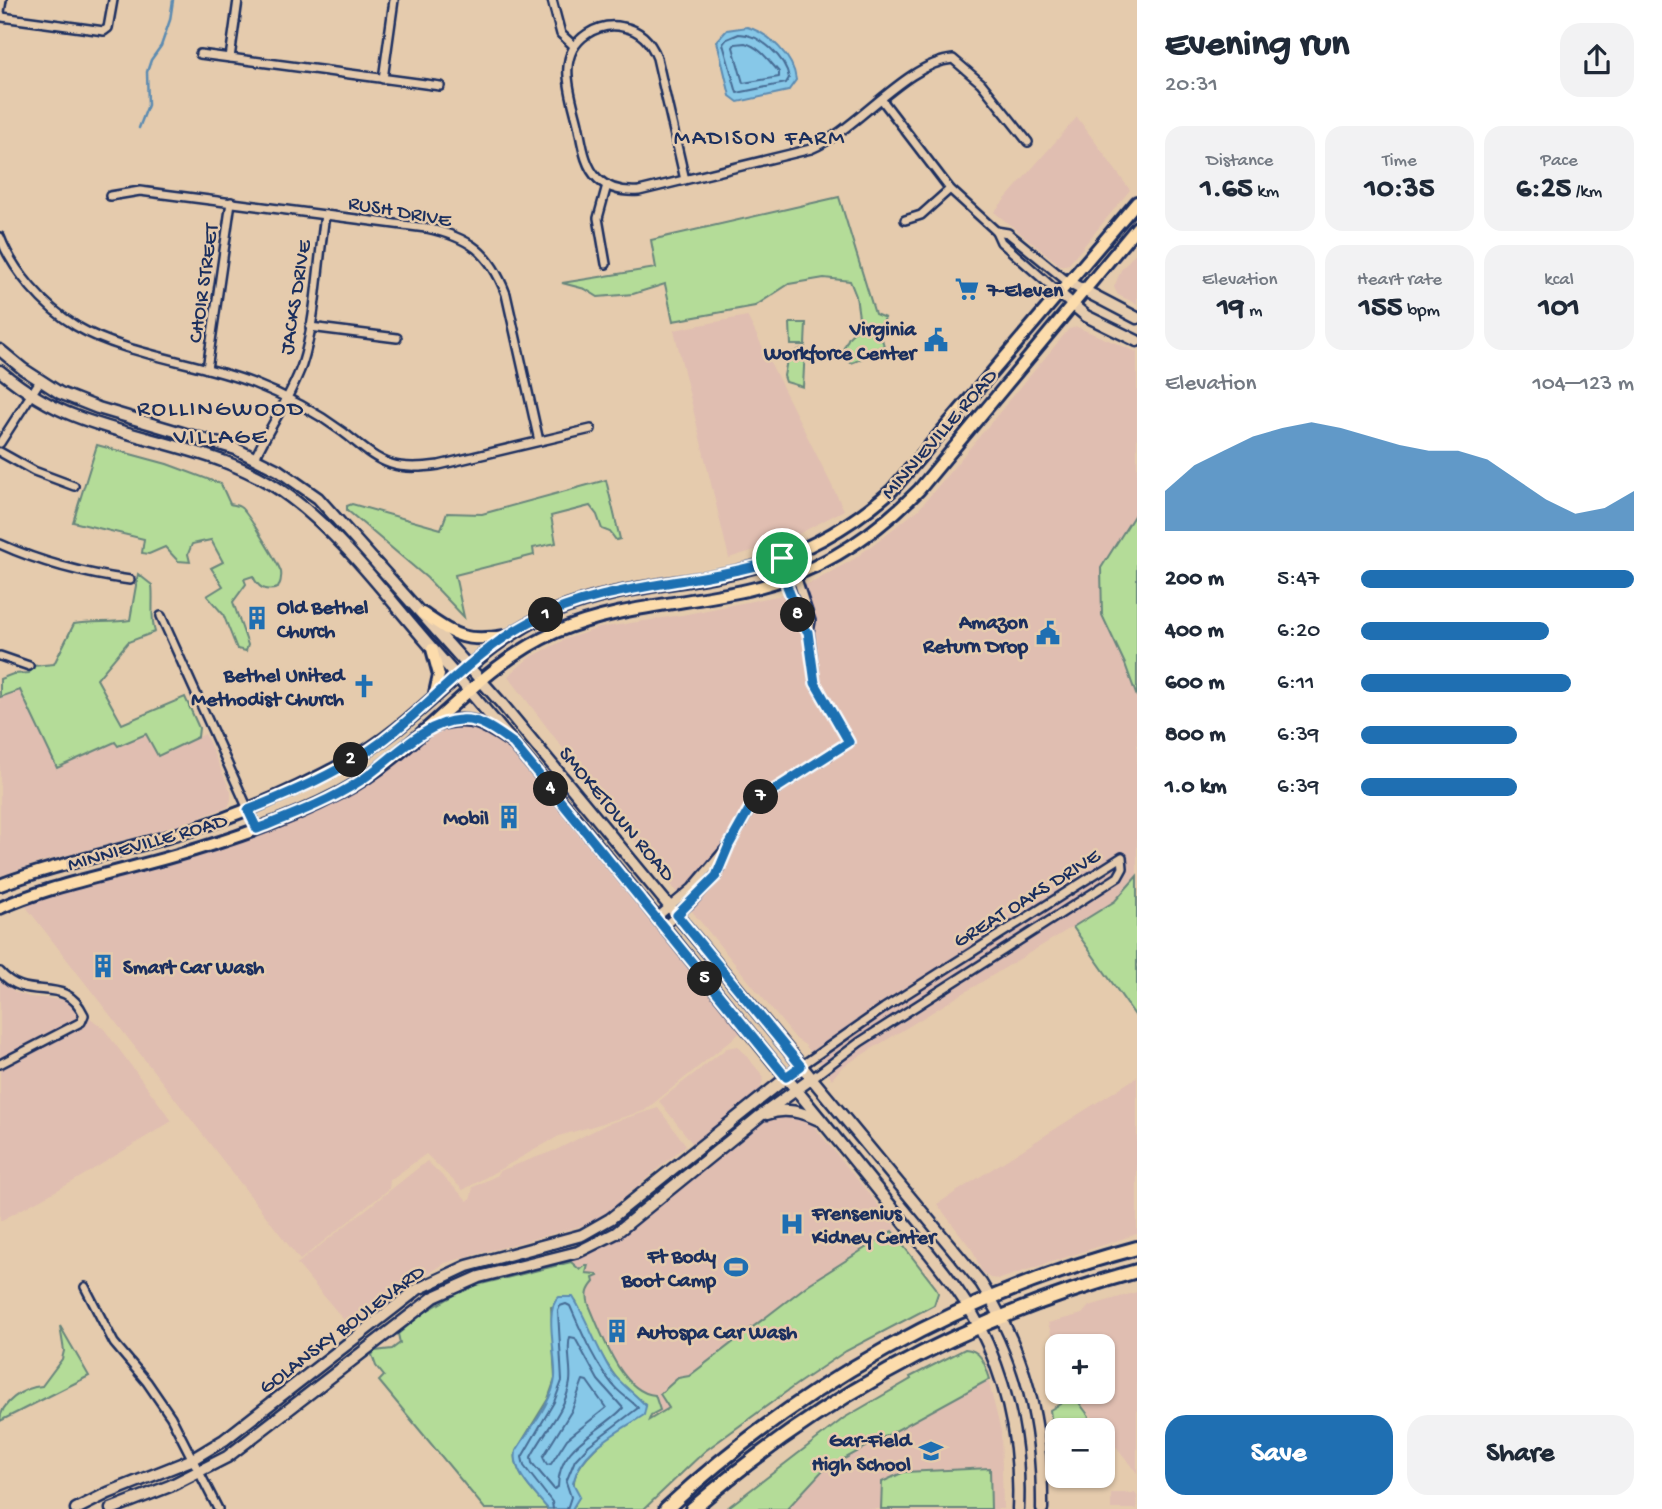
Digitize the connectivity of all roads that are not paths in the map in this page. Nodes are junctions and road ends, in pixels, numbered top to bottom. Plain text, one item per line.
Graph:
1 (2, 0) edge
2 (113, 0) edge
3 (239, 0) edge
4 (394, 0) edge
5 (552, 0) edge
6 (574, 46) junction
7 (200, 54) dead end
8 (230, 58) junction
9 (383, 79) junction
10 (440, 86) dead end
11 (882, 100) junction
12 (1028, 142) dead end
13 (685, 180) junction
14 (607, 185) junction
15 (950, 188) junction
16 (110, 196) dead end
17 (231, 202) junction
18 (1137, 202) edge
19 (325, 215) junction
20 (905, 220) dead end
21 (1137, 227) edge
22 (996, 230) junction
23 (0, 237) edge
24 (606, 264) dead end
25 (1068, 282) junction
26 (1083, 291) junction
27 (1059, 293) junction
28 (1072, 304) junction
29 (1137, 318) edge
30 (310, 327) junction
31 (397, 338) dead end
32 (1137, 341) edge
33 (0, 350) edge
34 (207, 369) junction
35 (0, 371) edge
36 (40, 381) junction
37 (32, 394) junction
38 (286, 399) junction
39 (591, 429) dead end
40 (539, 441) junction
41 (0, 443) edge
42 (0, 452) edge
43 (255, 457) junction
44 (74, 486) dead end
45 (0, 544) edge
46 (782, 558) junction
47 (789, 578) junction
48 (130, 580) dead end
49 (422, 613) junction
50 (161, 615) dead end
51 (508, 636) junction
52 (432, 649) junction
53 (0, 656) edge
54 (29, 666) dead end
55 (469, 666) junction
56 (457, 677) junction
57 (481, 680) junction
58 (469, 691) junction
59 (433, 697) junction
60 (429, 727) junction
61 (513, 743) junction
62 (248, 810) junction
63 (257, 829) junction
64 (729, 845) junction
65 (0, 885) edge
66 (670, 906) junction
67 (0, 908) edge
68 (677, 915) junction
69 (656, 918) junction
70 (663, 927) junction
71 (0, 972) edge
72 (0, 1064) edge
73 (801, 1066) junction
74 (786, 1077) junction
75 (811, 1079) junction
76 (796, 1089) junction
77 (760, 1116) junction
78 (822, 1121) junction
79 (588, 1232) junction
80 (594, 1245) junction
81 (1137, 1248) edge
82 (1137, 1271) edge
83 (85, 1287) dead end
84 (990, 1298) junction
85 (969, 1308) junction
86 (1001, 1317) junction
87 (375, 1322) junction
88 (979, 1325) junction
89 (385, 1334) junction
90 (191, 1460) junction
91 (198, 1473) junction
92 (76, 1509) edge
93 (111, 1509) edge
94 (218, 1509) edge
95 (666, 1509) edge
96 (692, 1509) edge
97 (1018, 1509) edge
98 (1042, 1509) edge

1 - 2 street
3 - 8 street
4 - 9 street
5 - 6 street
6 - 13 street
6 - 14 street
7 - 8 street
8 - 9 street
9 - 10 street
11 - 12 street
11 - 13 street
11 - 15 street
13 - 14 street
14 - 24 street
15 - 20 street
15 - 22 street
16 - 17 street, RUSH DRIVE
17 - 19 street, RUSH DRIVE
17 - 34 street, CHOIR STREET
18 - 25 main road, MINNIEVILLE ROAD
19 - 30 street, JACKS DRIVE
19 - 40 street, RUSH DRIVE
21 - 26 main road, MINNIEVILLE ROAD
22 - 25 street
22 - 27 street
23 - 34 street
25 - 26 main road
25 - 27 main road, MINNIEVILLE ROAD
26 - 28 main road, MINNIEVILLE ROAD
26 - 29 main road
27 - 28 main road
27 - 46 main road, MINNIEVILLE ROAD
28 - 32 main road
28 - 47 main road, MINNIEVILLE ROAD
30 - 31 street
30 - 38 street, JACKS DRIVE
33 - 36 main road, SMOKETOWN ROAD
34 - 38 street
35 - 37 main road, SMOKETOWN ROAD
36 - 37 street
36 - 43 main road, SMOKETOWN ROAD
37 - 41 street
37 - 52 main road, SMOKETOWN ROAD
38 - 40 street
38 - 43 street, JACKS DRIVE
39 - 40 street
42 - 44 street
43 - 49 main road, SMOKETOWN ROAD
45 - 48 street
46 - 47 street
46 - 51 main road, MINNIEVILLE ROAD
47 - 57 main road, MINNIEVILLE ROAD
47 - 64 street
49 - 51 main road
49 - 55 main road, SMOKETOWN ROAD
50 - 62 street
51 - 55 main road, MINNIEVILLE ROAD
52 - 56 main road, SMOKETOWN ROAD
52 - 59 main road
53 - 54 street
55 - 56 main road, MINNIEVILLE ROAD
55 - 57 main road, SMOKETOWN ROAD
56 - 58 main road, SMOKETOWN ROAD
56 - 59 main road, MINNIEVILLE ROAD
57 - 58 main road, MINNIEVILLE ROAD
57 - 66 main road, SMOKETOWN ROAD
58 - 60 main road, MINNIEVILLE ROAD
58 - 61 main road, SMOKETOWN ROAD
59 - 62 main road, MINNIEVILLE ROAD
60 - 61 main road
60 - 63 main road, MINNIEVILLE ROAD
61 - 69 main road, SMOKETOWN ROAD
62 - 63 street
62 - 65 main road, MINNIEVILLE ROAD
63 - 67 main road, MINNIEVILLE ROAD
64 - 66 street
64 - 68 street
66 - 68 main road, SMOKETOWN ROAD
66 - 69 street
68 - 70 street
68 - 73 main road, SMOKETOWN ROAD
69 - 70 main road, SMOKETOWN ROAD
70 - 74 main road, SMOKETOWN ROAD
71 - 72 street
73 - 74 main road, GOLANSKY BOULEVARD
73 - 75 main road, SMOKETOWN ROAD
73 - 75 street, GREAT OAKS DRIVE
74 - 76 main road, SMOKETOWN ROAD
74 - 79 main road, GOLANSKY BOULEVARD
75 - 76 main road, GOLANSKY BOULEVARD
75 - 84 main road, SMOKETOWN ROAD
76 - 77 main road, GOLANSKY BOULEVARD
76 - 78 main road, SMOKETOWN ROAD
77 - 78 main road
77 - 80 main road, GOLANSKY BOULEVARD
78 - 85 main road, SMOKETOWN ROAD
79 - 80 main road
79 - 87 main road, GOLANSKY BOULEVARD
80 - 89 main road, GOLANSKY BOULEVARD
81 - 84 highway
82 - 86 highway
83 - 90 street
84 - 85 highway
84 - 86 main road, SMOKETOWN ROAD
85 - 88 main road, SMOKETOWN ROAD
85 - 95 highway
86 - 88 highway
86 - 98 main road, SMOKETOWN ROAD
87 - 89 main road
87 - 90 main road, GOLANSKY BOULEVARD
88 - 96 highway
88 - 97 main road, SMOKETOWN ROAD
89 - 91 main road, GOLANSKY BOULEVARD
90 - 91 street
90 - 92 main road, GOLANSKY BOULEVARD
91 - 93 main road, GOLANSKY BOULEVARD
91 - 94 street

